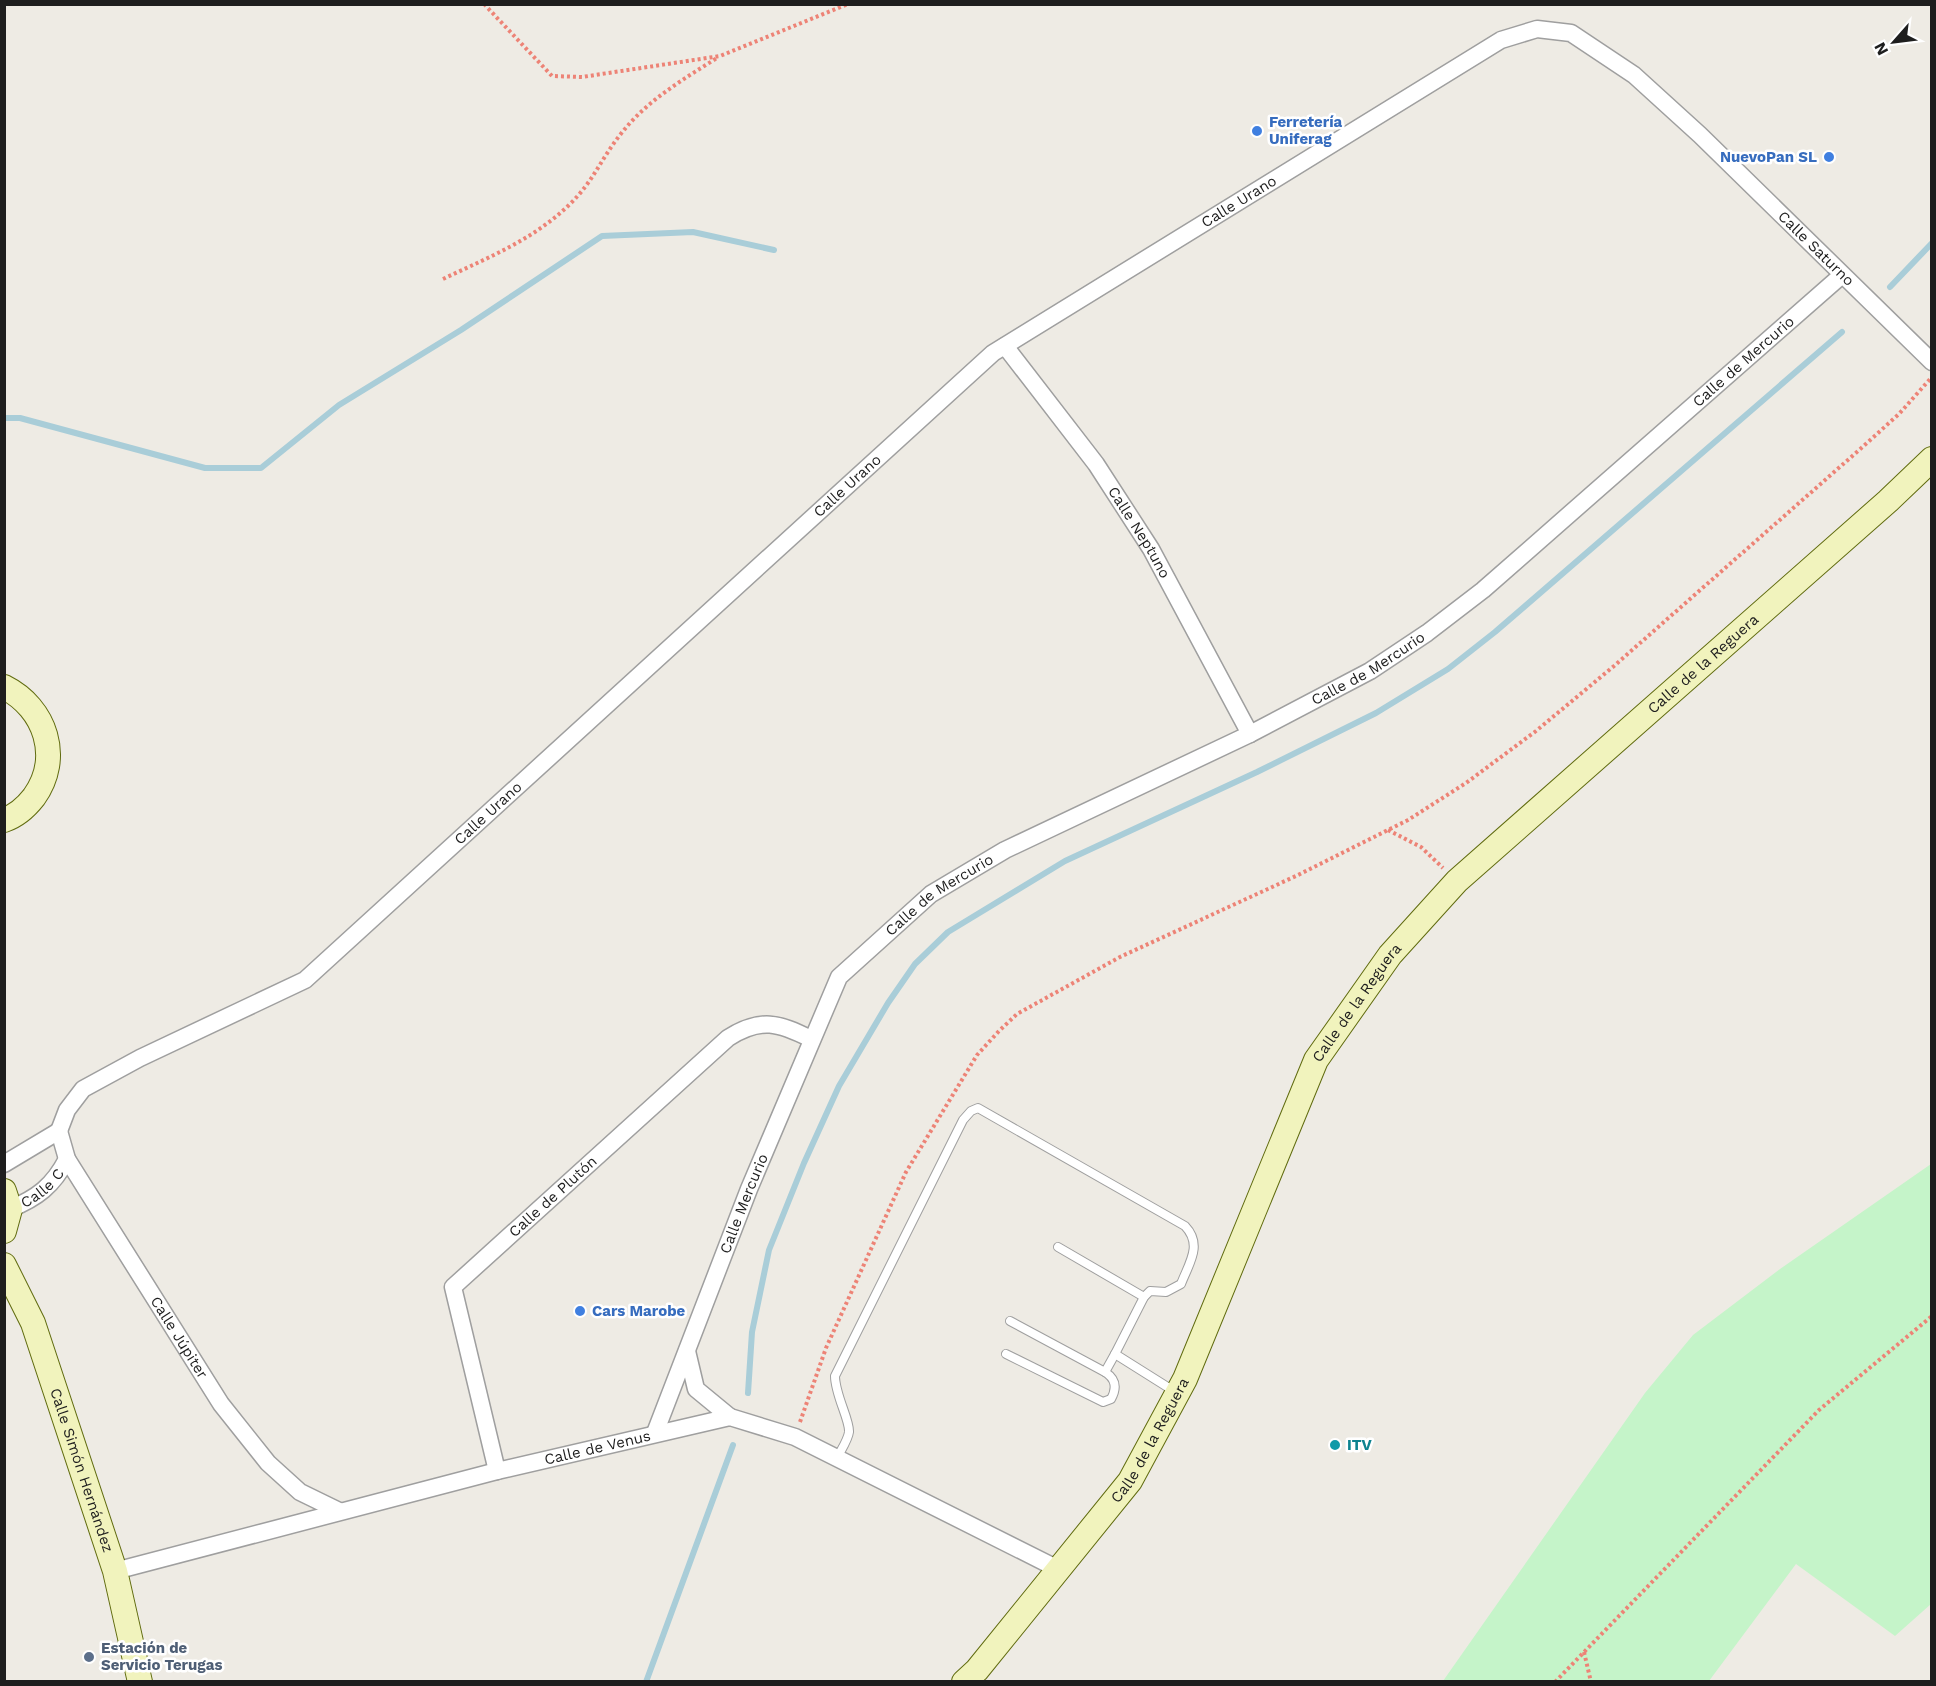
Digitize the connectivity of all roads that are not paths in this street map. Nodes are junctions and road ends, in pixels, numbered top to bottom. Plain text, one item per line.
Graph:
1 (1700, 135) joint
2 (1842, 275) junction
3 (1005, 346) junction
4 (1932, 363) edge
5 (1932, 459) edge
6 (4, 687) edge
7 (1250, 734) junction
8 (4, 820) edge
9 (839, 977) joint
10 (811, 1039) junction
11 (58, 1131) junction
12 (67, 1159) junction
13 (4, 1164) edge
14 (6, 1210) edge
15 (1058, 1247) dead end
16 (4, 1265) edge
17 (1144, 1297) junction
18 (1010, 1321) dead end
19 (687, 1351) junction
20 (1006, 1354) dead end
21 (1115, 1354) junction
22 (1106, 1371) junction
23 (1177, 1393) junction
24 (730, 1417) junction
25 (655, 1433) junction
26 (837, 1458) junction
27 (497, 1471) junction
28 (339, 1511) junction
29 (1059, 1569) junction
30 (115, 1571) junction
31 (140, 1682) edge
32 (964, 1682) edge

1 - 2 street, Calle Saturno
1 - 3 street, Calle Urano
2 - 4 street, Calle Saturno
2 - 7 street, Calle de Mercurio
3 - 7 street, Calle Neptuno
3 - 11 street, Calle Urano
5 - 23 street, Calle de la Reguera
6 - 8 street
7 - 9 street, Calle de Mercurio
9 - 10 street, Calle Mercurio
10 - 19 street, Calle Mercurio
10 - 27 street, Calle de Plutón
11 - 12 street, Calle Júpiter
11 - 13 street
12 - 14 street, Calle C
12 - 28 street, Calle Júpiter
15 - 17 lane
16 - 30 street, Calle Simón Hernández
17 - 21 lane
17 - 26 lane
18 - 22 lane
19 - 24 street
19 - 25 street, Calle Mercurio
20 - 22 lane
21 - 22 lane
21 - 23 lane
23 - 29 street, Calle de la Reguera
24 - 25 street, Calle de Venus
24 - 26 street, Calle de Venus
25 - 27 street, Calle de Venus
26 - 29 street, Calle de Venus
27 - 28 street, Calle de Venus
28 - 30 street, Calle de Venus
29 - 32 street, Calle de la Reguera
30 - 31 street, Calle Simón Hernández

